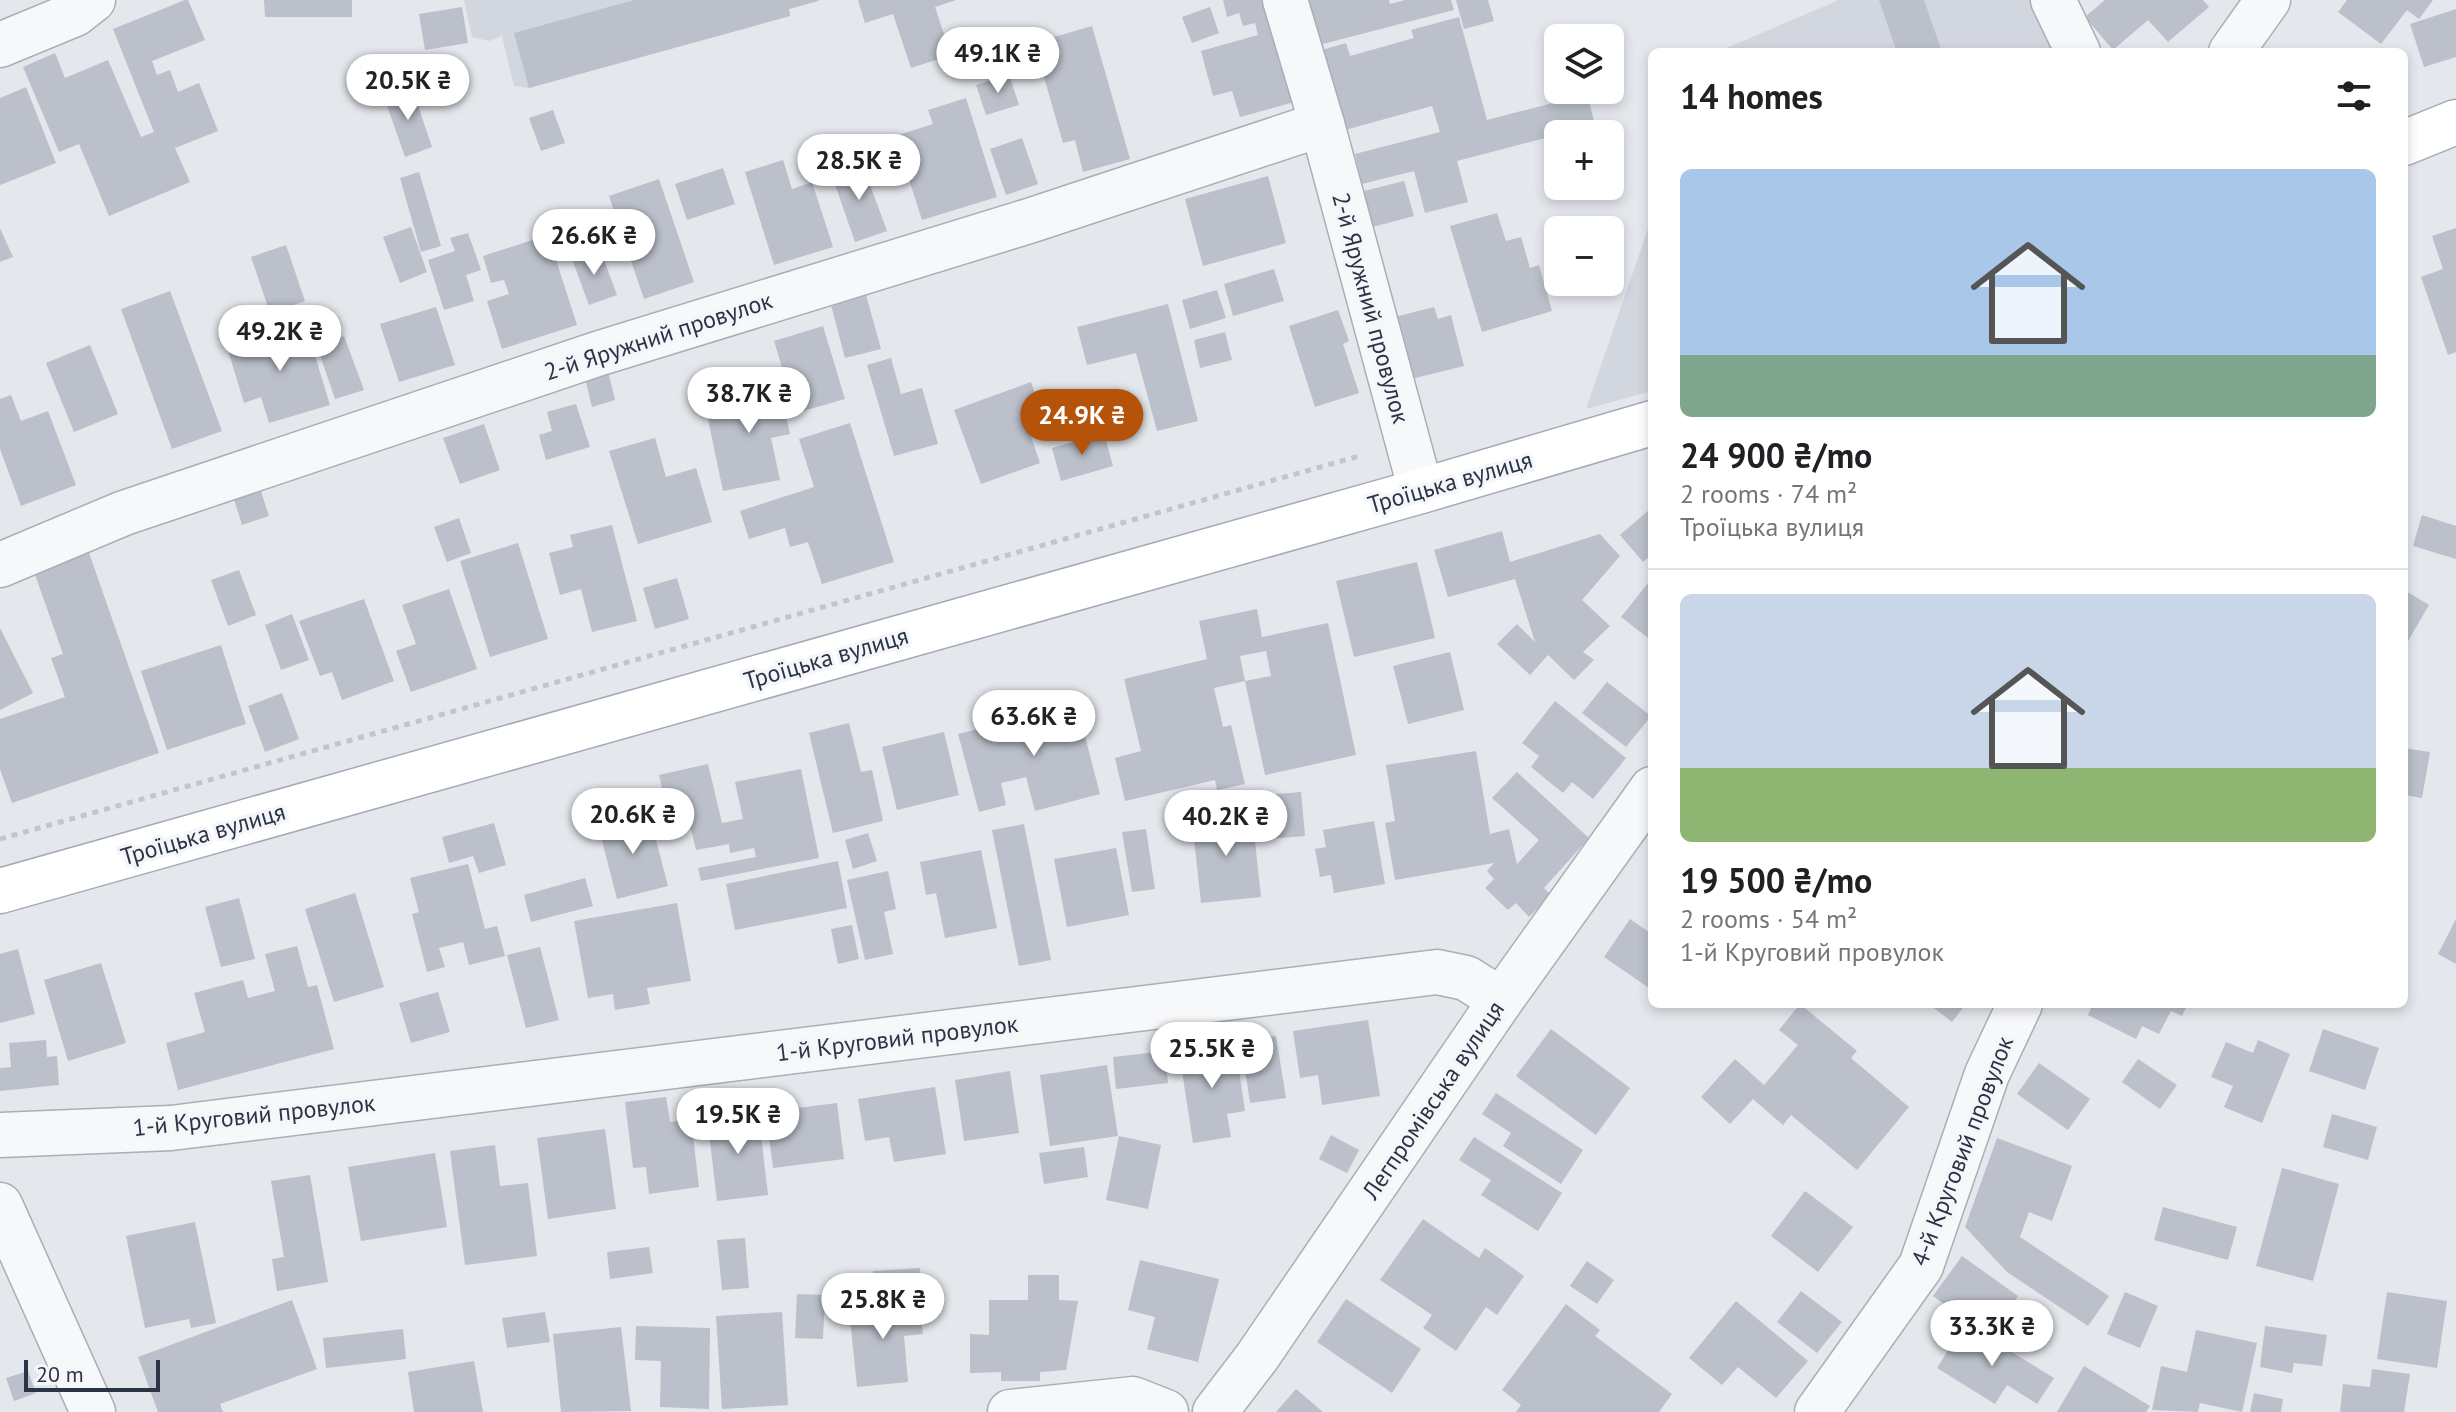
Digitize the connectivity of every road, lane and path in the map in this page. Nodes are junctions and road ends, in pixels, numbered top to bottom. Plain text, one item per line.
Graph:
1 (93, 0) edge
2 (1285, 0) edge
3 (2053, 0) edge
4 (2268, 0) edge
5 (0, 45) edge
6 (2076, 48) edge
7 (2234, 48) edge
8 (2456, 122) edge
9 (1322, 124) junction
10 (2408, 141) edge
11 (1648, 424) edge
12 (1407, 442) junction
13 (1421, 491) junction
14 (0, 565) edge
15 (1648, 795) edge
16 (0, 839) edge
17 (0, 891) edge
18 (1501, 1000) junction
19 (2018, 1008) edge
20 (0, 1135) edge
21 (0, 1205) edge
22 (93, 1412) edge
23 (1010, 1412) edge
24 (1166, 1412) edge
25 (1215, 1412) edge
26 (1817, 1412) edge

1 - 5 street
2 - 9 street, 2-й Яружний провулок
3 - 6 street
4 - 7 street
8 - 10 main road
9 - 12 street, 2-й Яружний провулок
9 - 14 street, 2-й Яружний провулок
11 - 13 main road, Троїцька вулиця
12 - 13 street, 2-й Яружний провулок
12 - 16 path
13 - 17 main road, Троїцька вулиця
15 - 18 street, Легпромівська вулиця
18 - 20 street, 1-й Круговий провулок
18 - 25 street, Легпромівська вулиця
19 - 26 street, 4-й Круговий провулок
21 - 22 street
23 - 24 street

